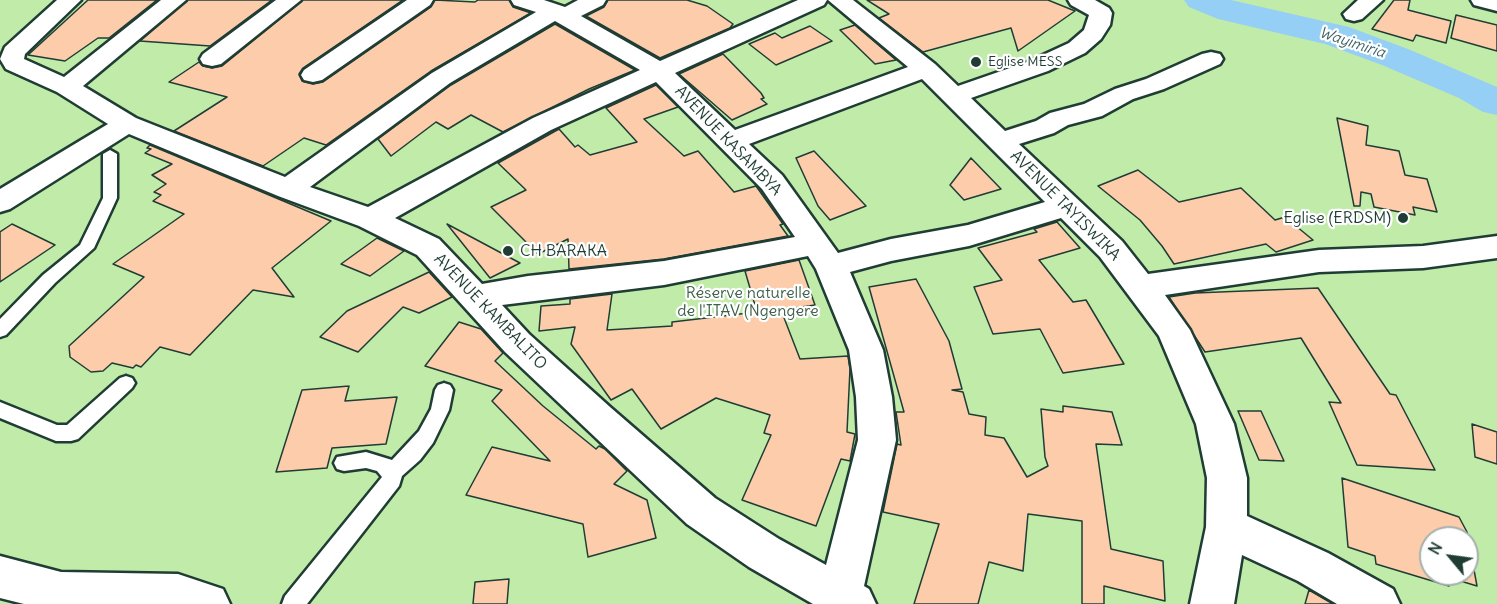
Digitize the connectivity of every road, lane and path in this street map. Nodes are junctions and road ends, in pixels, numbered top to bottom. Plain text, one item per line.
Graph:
1 (70, 0) edge
2 (175, 0) edge
3 (290, 0) edge
4 (422, 0) edge
5 (522, 0) edge
6 (595, 0) edge
7 (816, 0) edge
8 (839, 0) edge
9 (1078, 0) edge
10 (1372, 0) edge
11 (1482, 0) edge
12 (1497, 4) edge
13 (560, 13) junction
14 (1354, 14) dead end
15 (212, 59) dead end
16 (1211, 60) dead end
17 (926, 69) junction
18 (659, 71) junction
19 (313, 75) dead end
20 (66, 87) junction
21 (953, 96) junction
22 (127, 124) junction
23 (732, 141) junction
24 (1001, 141) junction
25 (110, 154) dead end
26 (288, 189) junction
27 (0, 202) edge
28 (1066, 206) junction
29 (370, 219) junction
30 (1497, 247) edge
31 (824, 255) junction
32 (1140, 287) junction
33 (474, 298) junction
34 (0, 330) edge
35 (126, 383) dead end
36 (444, 390) dead end
37 (0, 410) edge
38 (344, 463) dead end
39 (392, 472) junction
40 (1226, 527) junction
41 (0, 577) edge
42 (847, 600) edge
43 (208, 604) edge
44 (293, 604) edge
45 (1212, 604) edge
46 (1378, 604) edge

1 - 20 street, AVENUE KAMBALITO
2 - 20 street
3 - 15 street
4 - 19 street
5 - 13 street, AVENUE KASAMBYA
6 - 13 street
7 - 18 street
8 - 17 street, AVENUE TAYISWIKA
9 - 21 street
10 - 14 street
11 - 12 street
13 - 18 street, AVENUE KASAMBYA
13 - 26 street
16 - 24 street
17 - 21 street, AVENUE TAYISWIKA
17 - 23 street
18 - 23 street, AVENUE KASAMBYA
18 - 29 street
20 - 22 street, AVENUE KAMBALITO
21 - 24 street, AVENUE TAYISWIKA
22 - 26 street, AVENUE KAMBALITO
22 - 27 street
23 - 31 street, AVENUE KASAMBYA
24 - 28 street, AVENUE TAYISWIKA
25 - 34 lane
26 - 29 street, AVENUE KAMBALITO
28 - 31 street
28 - 32 street, AVENUE TAYISWIKA
29 - 33 street, AVENUE KAMBALITO
30 - 32 street
31 - 33 street
31 - 42 street, AVENUE KASAMBYA
32 - 40 street, AVENUE TAYISWIKA
33 - 42 street, AVENUE KAMBALITO
35 - 37 lane
36 - 39 lane
38 - 39 lane
39 - 44 lane
40 - 45 street, AVENUE TAYISWIKA
40 - 46 street
41 - 43 street

